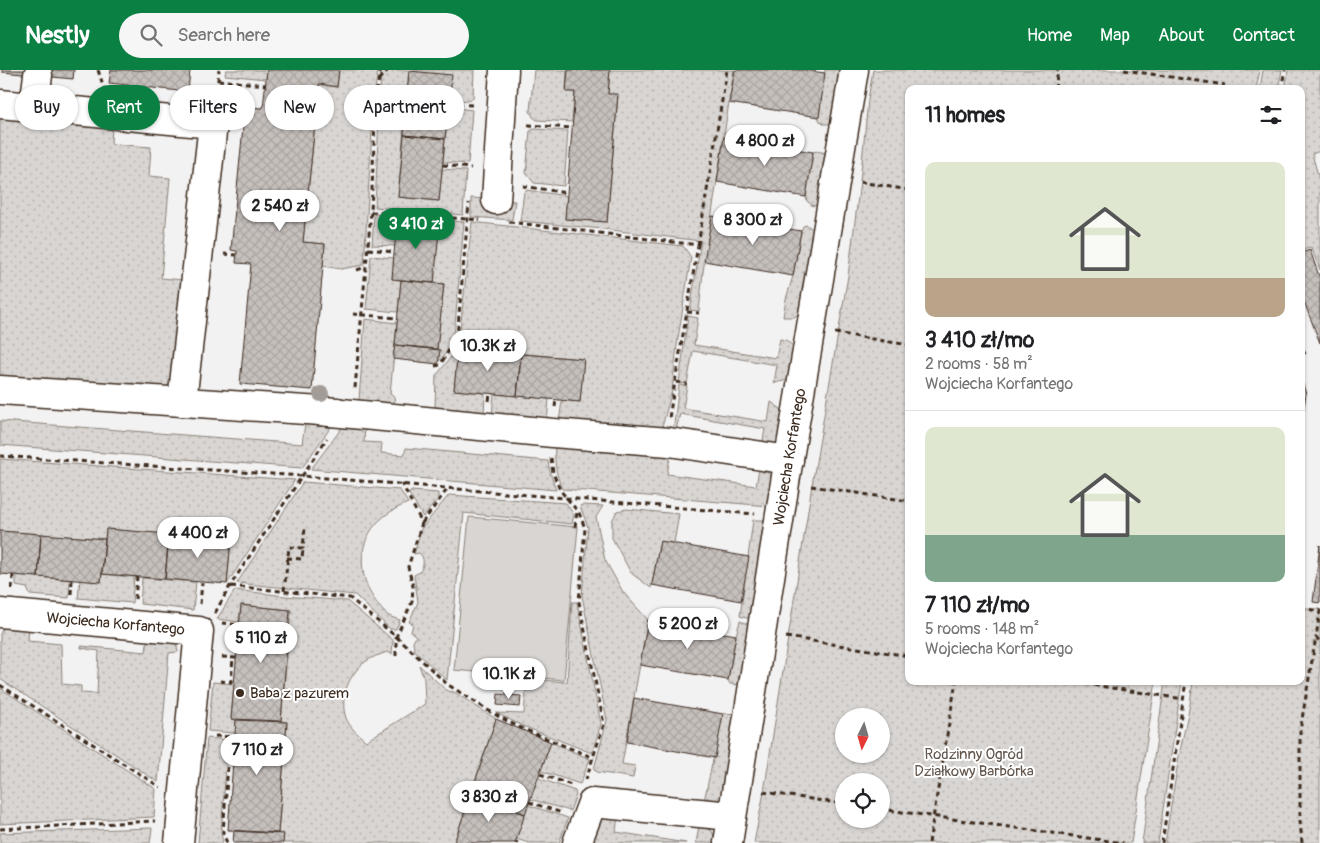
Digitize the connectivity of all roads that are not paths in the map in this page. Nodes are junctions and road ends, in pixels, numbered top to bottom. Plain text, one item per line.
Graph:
1 (504, 70) edge
2 (854, 70) edge
3 (38, 75) dead end
4 (37, 85) edge
5 (0, 104) edge
6 (15, 105) edge
7 (78, 111) edge
8 (496, 214) road end
9 (0, 390) edge
10 (182, 402) junction
11 (789, 460) junction
12 (0, 613) edge
13 (732, 816) junction
14 (180, 832) edge
15 (577, 843) edge
16 (728, 843) edge

1 - 8 street
2 - 11 street, Wojciecha Korfantego
3 - 4 street
5 - 6 street
7 - 10 street
9 - 10 street
10 - 11 street
11 - 13 street, Wojciecha Korfantego
12 - 14 street, Wojciecha Korfantego
13 - 15 street
13 - 16 street, Wojciecha Korfantego

